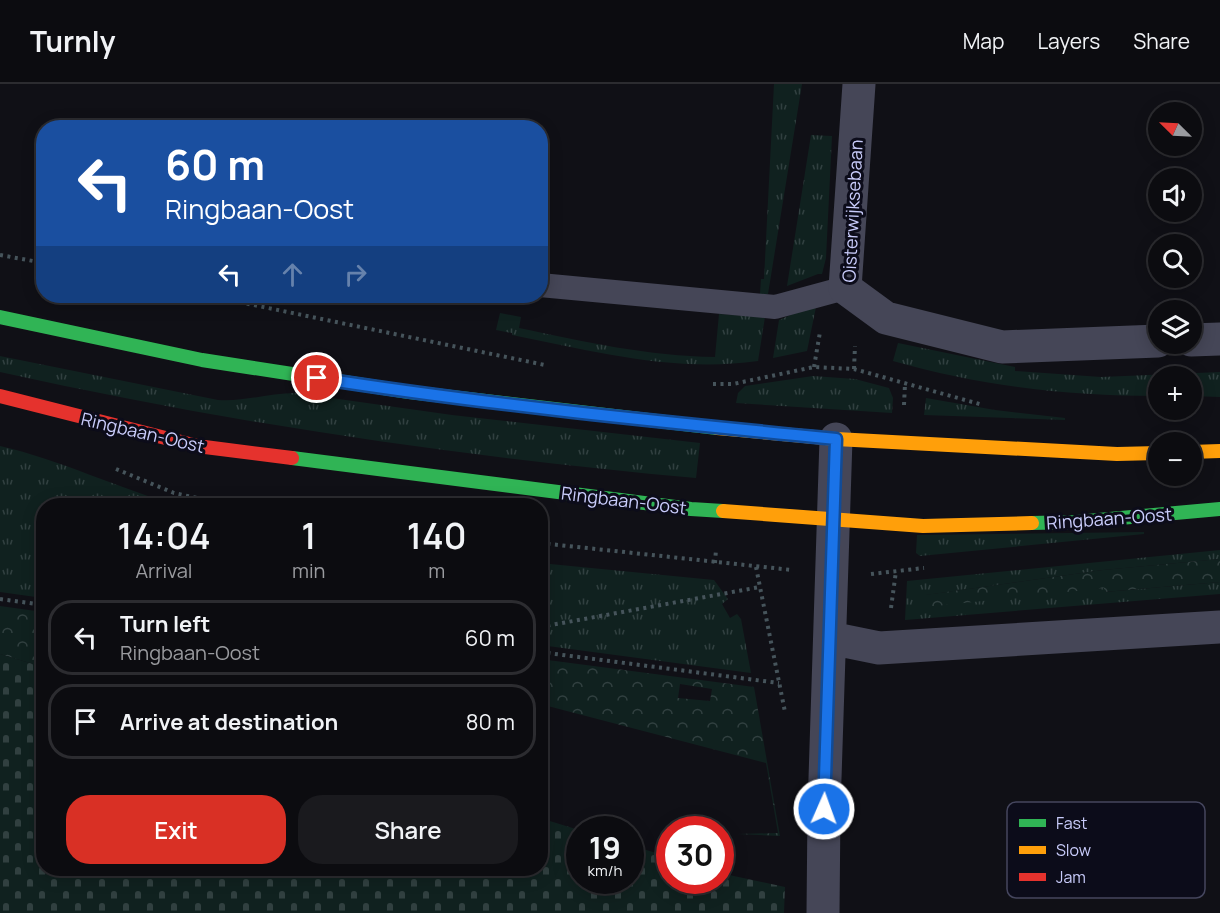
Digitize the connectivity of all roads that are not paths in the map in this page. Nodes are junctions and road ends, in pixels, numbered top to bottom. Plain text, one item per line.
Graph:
1 (859, 84) edge
2 (548, 286) edge
3 (845, 288) junction
4 (0, 317) edge
5 (1220, 339) edge
6 (1202, 340) edge
7 (1148, 341) edge
8 (0, 396) edge
9 (836, 439) junction
10 (1220, 451) edge
11 (1202, 452) edge
12 (1148, 453) edge
13 (1220, 509) edge
14 (833, 519) junction
15 (1220, 627) edge
16 (830, 638) junction
17 (824, 913) edge

1 - 3 street, Oisterwijksebaan
2 - 3 lane
3 - 7 street, Oisterwijksebaan
4 - 9 main road
5 - 6 street
8 - 14 main road, Ringbaan-Oost
9 - 12 main road
9 - 14 street
10 - 11 main road
13 - 14 main road, Ringbaan-Oost
14 - 16 street
15 - 16 street
16 - 17 street

